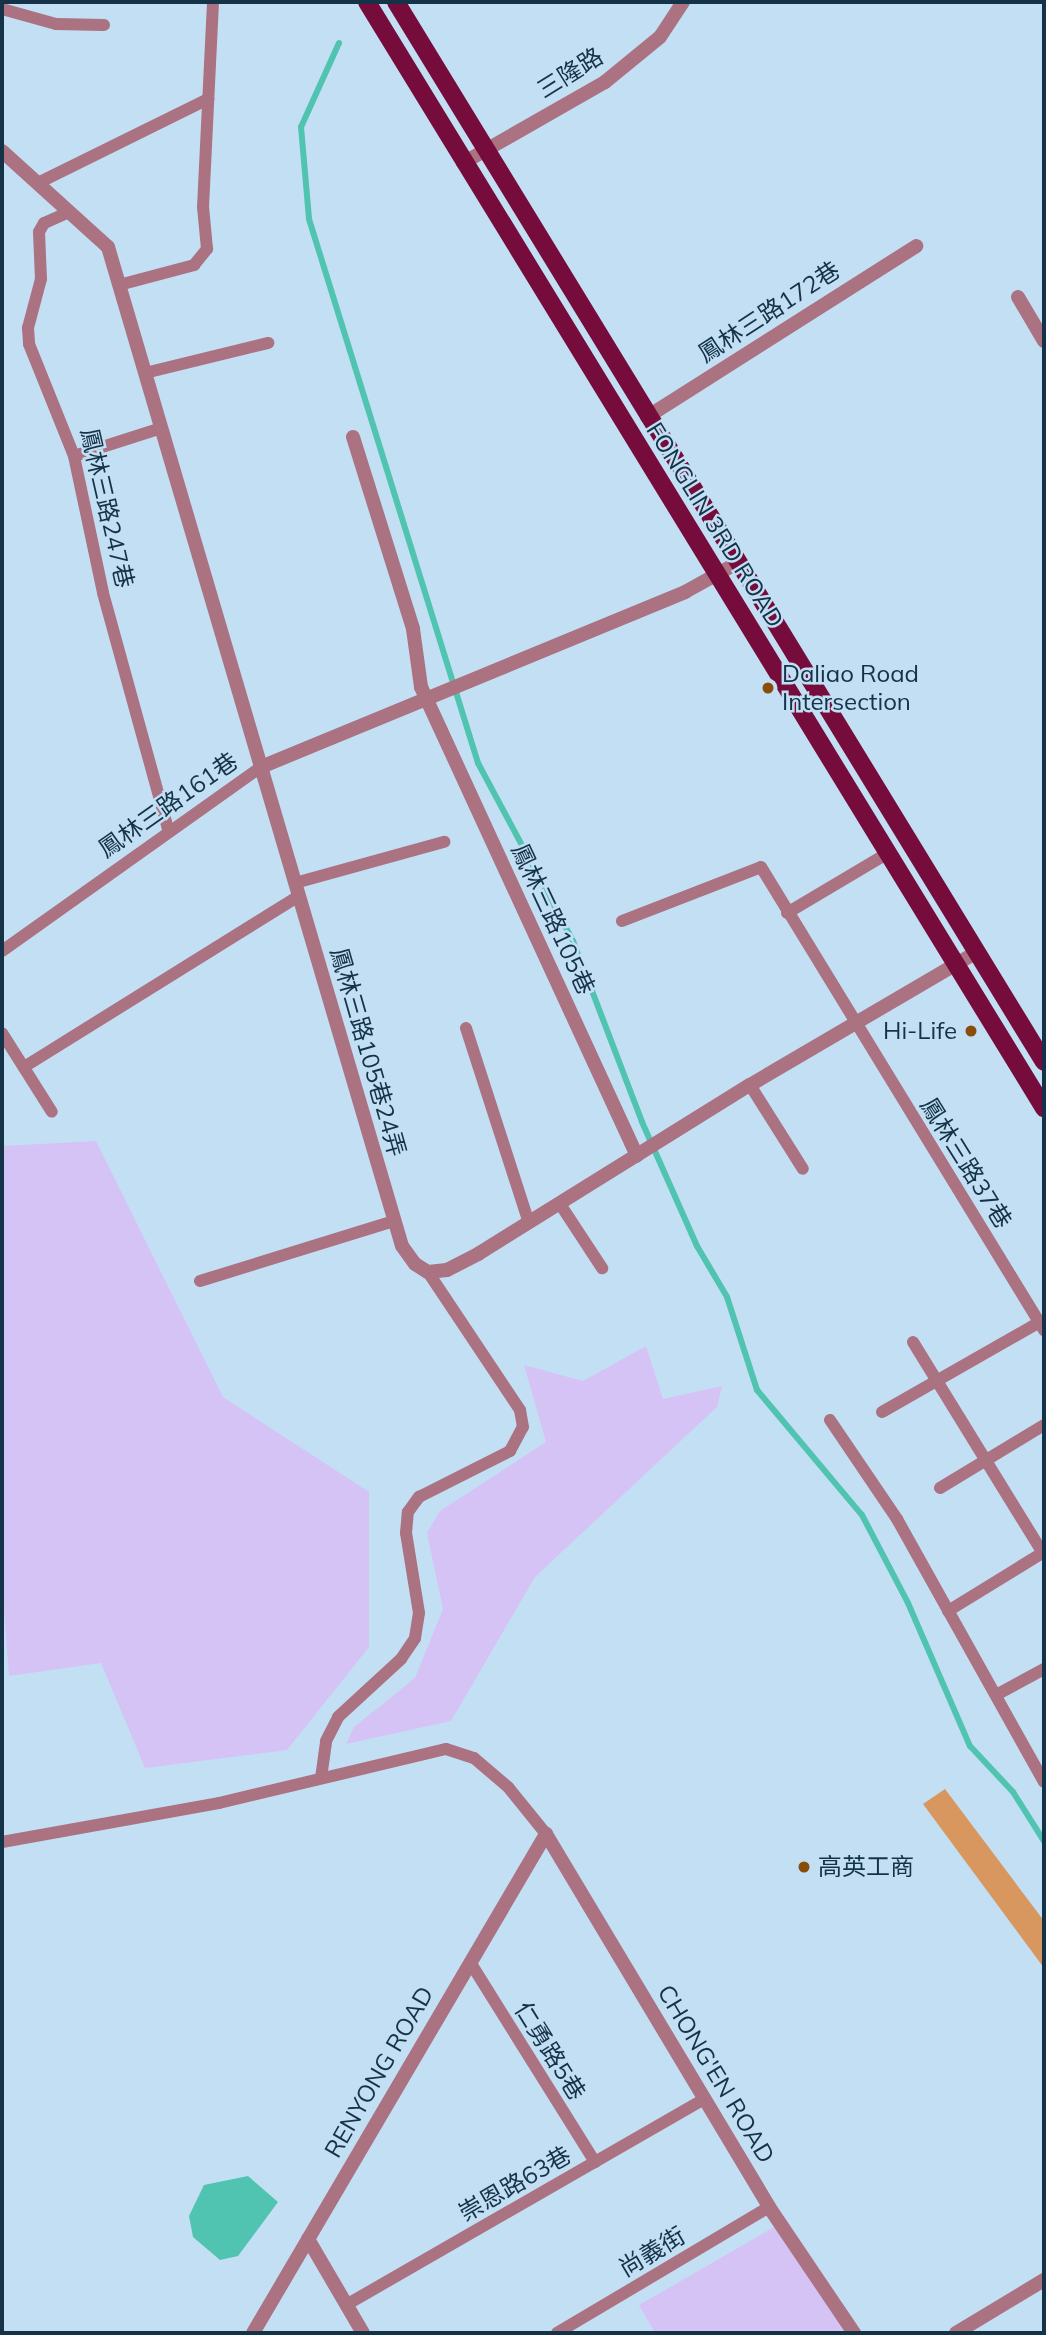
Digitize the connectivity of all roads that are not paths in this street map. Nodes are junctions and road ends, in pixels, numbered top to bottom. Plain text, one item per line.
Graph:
1 (213, 2) edge
2 (367, 2) edge
3 (396, 2) edge
4 (683, 2) edge
5 (2, 9) edge
6 (104, 24) dead end
7 (208, 99) junction
8 (2, 150) edge
9 (483, 150) junction
10 (463, 163) junction
11 (38, 184) junction
12 (69, 212) junction
13 (916, 246) dead end
14 (118, 285) junction
15 (1018, 298) dead end
16 (1044, 341) edge
17 (268, 343) dead end
18 (145, 373) junction
19 (647, 417) junction
20 (161, 428) junction
21 (353, 437) dead end
22 (74, 456) junction
23 (737, 563) junction
24 (716, 574) junction
25 (432, 699) junction
26 (261, 767) junction
27 (169, 832) junction
28 (444, 842) dead end
29 (888, 853) junction
30 (297, 890) junction
31 (787, 913) junction
32 (622, 921) dead end
33 (2, 951) edge
34 (977, 953) junction
35 (956, 965) junction
36 (857, 1025) junction
37 (466, 1028) dead end
38 (2, 1033) edge
39 (1044, 1062) edge
40 (24, 1067) junction
41 (750, 1085) junction
42 (1044, 1108) edge
43 (52, 1112) dead end
44 (641, 1153) junction
45 (803, 1169) dead end
46 (560, 1203) junction
47 (394, 1221) junction
48 (529, 1223) junction
49 (602, 1268) dead end
50 (428, 1272) junction
51 (200, 1281) dead end
52 (1042, 1326) edge
53 (913, 1342) dead end
54 (936, 1379) junction
55 (882, 1412) dead end
56 (830, 1420) dead end
57 (1044, 1425) edge
58 (985, 1459) junction
59 (940, 1488) dead end
60 (1043, 1552) edge
61 (948, 1611) junction
62 (1044, 1669) edge
63 (996, 1695) junction
64 (321, 1778) junction
65 (1044, 1782) edge
66 (546, 1834) junction
67 (2, 1842) edge
68 (470, 1962) junction
69 (704, 2099) junction
70 (595, 2162) junction
71 (769, 2207) junction
72 (308, 2239) junction
73 (1044, 2280) edge
74 (346, 2305) junction
75 (253, 2333) edge
76 (363, 2333) edge
77 (557, 2333) edge
78 (854, 2333) edge
79 (956, 2333) edge

1 - 7 lane
2 - 10 main road, FONGLIN 3RD ROAD
3 - 9 main road, FONGLIN 3RD ROAD
4 - 9 street, 三隆路
5 - 6 lane
7 - 11 lane
7 - 14 lane
8 - 11 street
9 - 10 street, 三隆路
9 - 19 main road, FONGLIN 3RD ROAD
10 - 24 main road, FONGLIN 3RD ROAD
11 - 12 street
12 - 14 street
12 - 22 lane, 鳳林三路247巷
13 - 19 street, 鳳林三路172巷
14 - 18 street
15 - 16 street
17 - 18 lane
18 - 20 street
19 - 23 main road, FONGLIN 3RD ROAD
20 - 22 lane
20 - 26 street
21 - 25 street, 鳳林三路105巷
22 - 27 lane, 鳳林三路247巷
23 - 24 street
23 - 34 main road, FONGLIN 3RD ROAD
24 - 25 street
24 - 29 main road, FONGLIN 3RD ROAD
25 - 26 street
25 - 44 street, 鳳林三路105巷
26 - 27 lane, 鳳林三路161巷
26 - 30 street, 鳳林三路161巷
27 - 33 lane, 鳳林三路161巷
28 - 30 lane
29 - 31 lane
29 - 35 main road, FONGLIN 3RD ROAD
30 - 40 lane
30 - 47 street, 鳳林三路105巷24弄
31 - 32 lane
31 - 36 lane
34 - 35 street
34 - 39 main road, FONGLIN 3RD ROAD
35 - 36 street
35 - 42 main road, FONGLIN 3RD ROAD
36 - 41 street
36 - 52 lane, 鳳林三路37巷
37 - 48 lane
38 - 40 lane
40 - 43 lane
41 - 44 street
41 - 45 lane
44 - 46 street
46 - 48 street
46 - 49 lane
47 - 50 street, 鳳林三路105巷24弄
47 - 51 lane
48 - 50 street
50 - 64 lane
52 - 54 lane, 鳳林三路37巷
53 - 54 lane
54 - 55 lane, 鳳林三路37巷
54 - 58 lane
56 - 61 lane
57 - 58 lane
58 - 59 lane
58 - 60 lane
60 - 61 lane
61 - 63 lane
62 - 63 lane
63 - 65 lane
64 - 66 lane
64 - 67 lane
66 - 68 street, RENYONG ROAD
66 - 69 street, CHONG'EN ROAD
68 - 70 lane, 仁勇路5巷
68 - 72 street, RENYONG ROAD
69 - 70 lane, 崇恩路63巷
69 - 71 street, CHONG'EN ROAD
70 - 74 lane, 崇恩路63巷
71 - 77 lane, 尚義街
71 - 78 street, CHONG'EN ROAD
72 - 74 street
72 - 75 street, RENYONG ROAD
73 - 79 street
74 - 76 street

